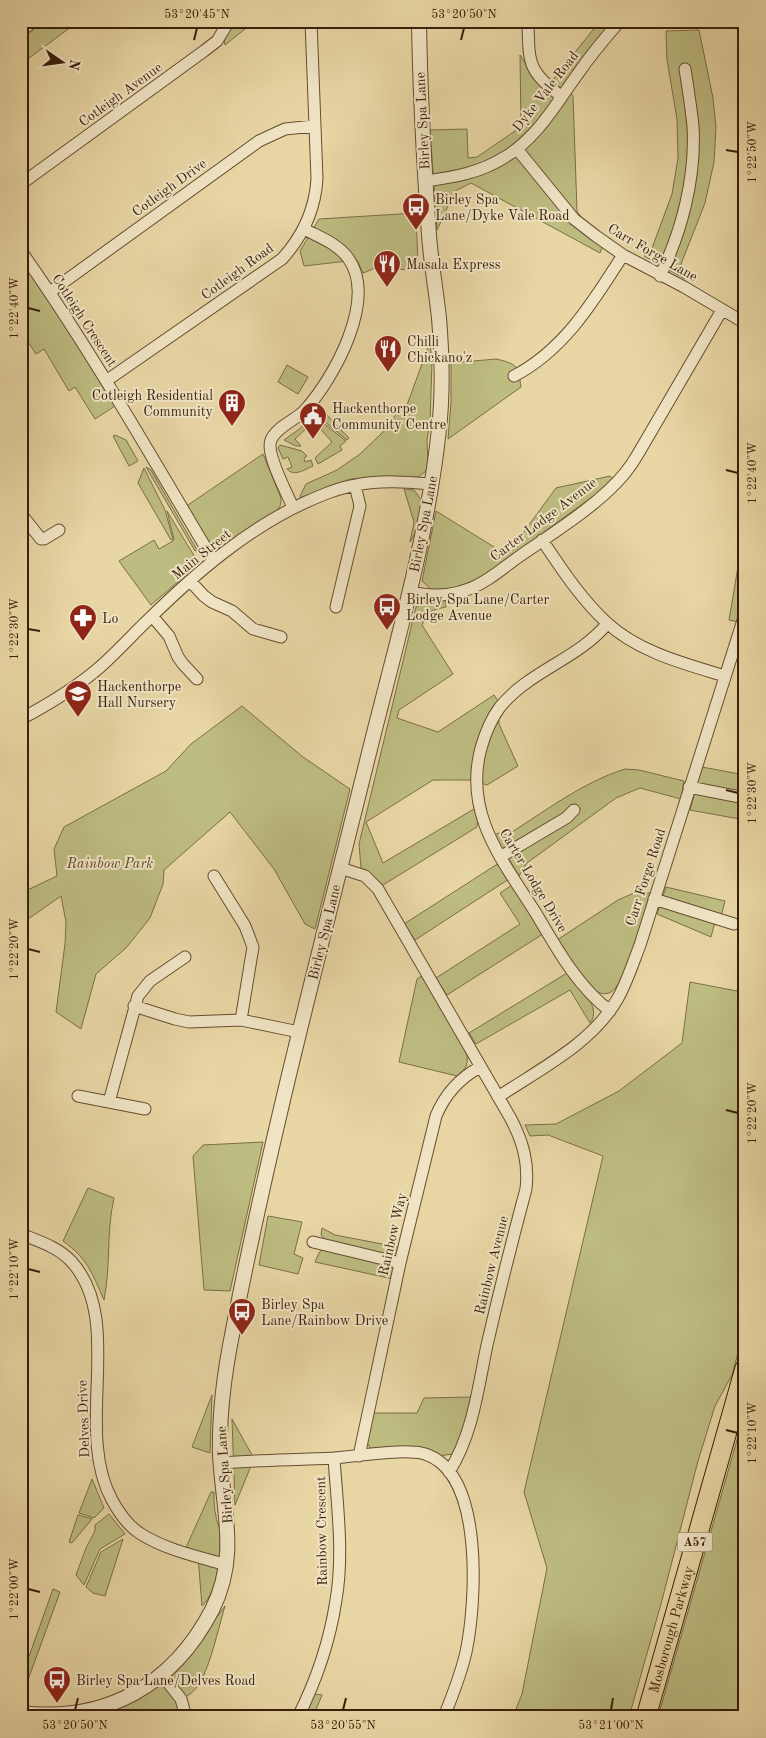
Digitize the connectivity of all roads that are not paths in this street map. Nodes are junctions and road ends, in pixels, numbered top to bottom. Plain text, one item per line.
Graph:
1 (34, 21) edge
2 (230, 21) edge
3 (311, 21) edge
4 (419, 21) edge
5 (528, 21) edge
6 (620, 21) edge
7 (21, 31) edge
8 (685, 69) dead end
9 (561, 96) junction
10 (314, 126) junction
11 (517, 149) junction
12 (426, 181) junction
13 (21, 184) edge
14 (304, 229) junction
15 (21, 251) edge
16 (623, 255) junction
17 (660, 276) junction
18 (50, 292) junction
19 (722, 310) junction
20 (745, 323) edge
21 (514, 376) dead end
22 (106, 381) junction
23 (431, 484) junction
24 (355, 485) junction
25 (293, 508) junction
26 (21, 514) edge
27 (59, 530) dead end
28 (542, 540) junction
29 (213, 560) junction
30 (190, 581) junction
31 (409, 592) junction
32 (336, 607) dead end
33 (745, 614) edge
34 (152, 616) junction
35 (607, 624) junction
36 (281, 637) dead end
37 (725, 676) junction
38 (197, 679) dead end
39 (21, 719) edge
40 (689, 787) junction
41 (745, 798) edge
42 (574, 810) dead end
43 (500, 857) junction
44 (340, 868) junction
45 (214, 876) dead end
46 (654, 899) junction
47 (734, 924) dead end
48 (185, 957) dead end
49 (134, 1006) junction
50 (610, 1011) junction
51 (241, 1020) junction
52 (299, 1032) junction
53 (480, 1068) junction
54 (78, 1096) dead end
55 (498, 1097) junction
56 (109, 1102) junction
57 (145, 1109) dead end
58 (21, 1234) edge
59 (312, 1242) dead end
60 (400, 1263) junction
61 (745, 1368) edge
62 (360, 1456) junction
63 (334, 1458) junction
64 (221, 1463) junction
65 (449, 1472) junction
66 (227, 1565) junction
67 (162, 1675) junction
68 (21, 1713) edge
69 (186, 1717) edge
70 (298, 1717) edge
71 (444, 1717) edge
72 (646, 1717) edge

1 - 7 street
2 - 13 street, Cotleigh Avenue
3 - 10 street, Cotleigh Road
4 - 12 street, Birley Spa Lane
5 - 9 street
6 - 9 street, Dyke Vale Road
8 - 17 street
9 - 11 street, Dyke Vale Road
10 - 14 street, Cotleigh Road
10 - 18 street, Cotleigh Drive
11 - 12 street, Dyke Vale Road
11 - 16 street, Carr Forge Lane
12 - 23 street, Birley Spa Lane
14 - 22 street, Cotleigh Road
14 - 25 street
15 - 18 street, Cotleigh Crescent
16 - 17 street, Carr Forge Lane
16 - 21 street
17 - 19 street, Carr Forge Lane
18 - 22 street, Cotleigh Crescent
19 - 20 street, Carr Forge Lane
19 - 28 street, Carter Lodge Avenue
22 - 29 street, Cotleigh Crescent
23 - 24 street, Main Street
23 - 31 street, Birley Spa Lane
24 - 25 street, Main Street
24 - 32 street
25 - 29 street, Main Street
26 - 27 street
28 - 31 street, Carter Lodge Avenue
28 - 35 street
29 - 30 street, Main Street
30 - 34 street, Main Street
30 - 36 street
31 - 44 street, Birley Spa Lane
33 - 37 street, Carr Forge Road
34 - 38 street
34 - 39 street, Main Street
35 - 37 street
35 - 43 street, Carter Lodge Drive
37 - 40 street, Carr Forge Road
40 - 41 street
40 - 46 street, Carr Forge Road
42 - 43 street
43 - 50 street, Carter Lodge Drive
44 - 52 street, Birley Spa Lane
44 - 53 street, Rainbow Avenue
45 - 51 street
46 - 47 street
46 - 50 street, Carr Forge Road
48 - 49 street
49 - 51 street
49 - 56 street
50 - 55 street, Carr Forge Road
51 - 52 street
52 - 64 street, Birley Spa Lane
53 - 55 street, Rainbow Avenue
53 - 60 street, Rainbow Way
54 - 56 street
55 - 65 street, Rainbow Avenue
56 - 57 street
58 - 66 street, Delves Drive
59 - 60 street
60 - 62 street, Rainbow Way
61 - 72 highway, Mosborough Parkway / A57
62 - 63 street
62 - 65 street
63 - 64 street
63 - 70 street, Rainbow Crescent
64 - 66 street, Birley Spa Lane
65 - 71 street
66 - 67 street, Birley Spa Lane
67 - 68 street, Birley Spa Lane
67 - 69 street

